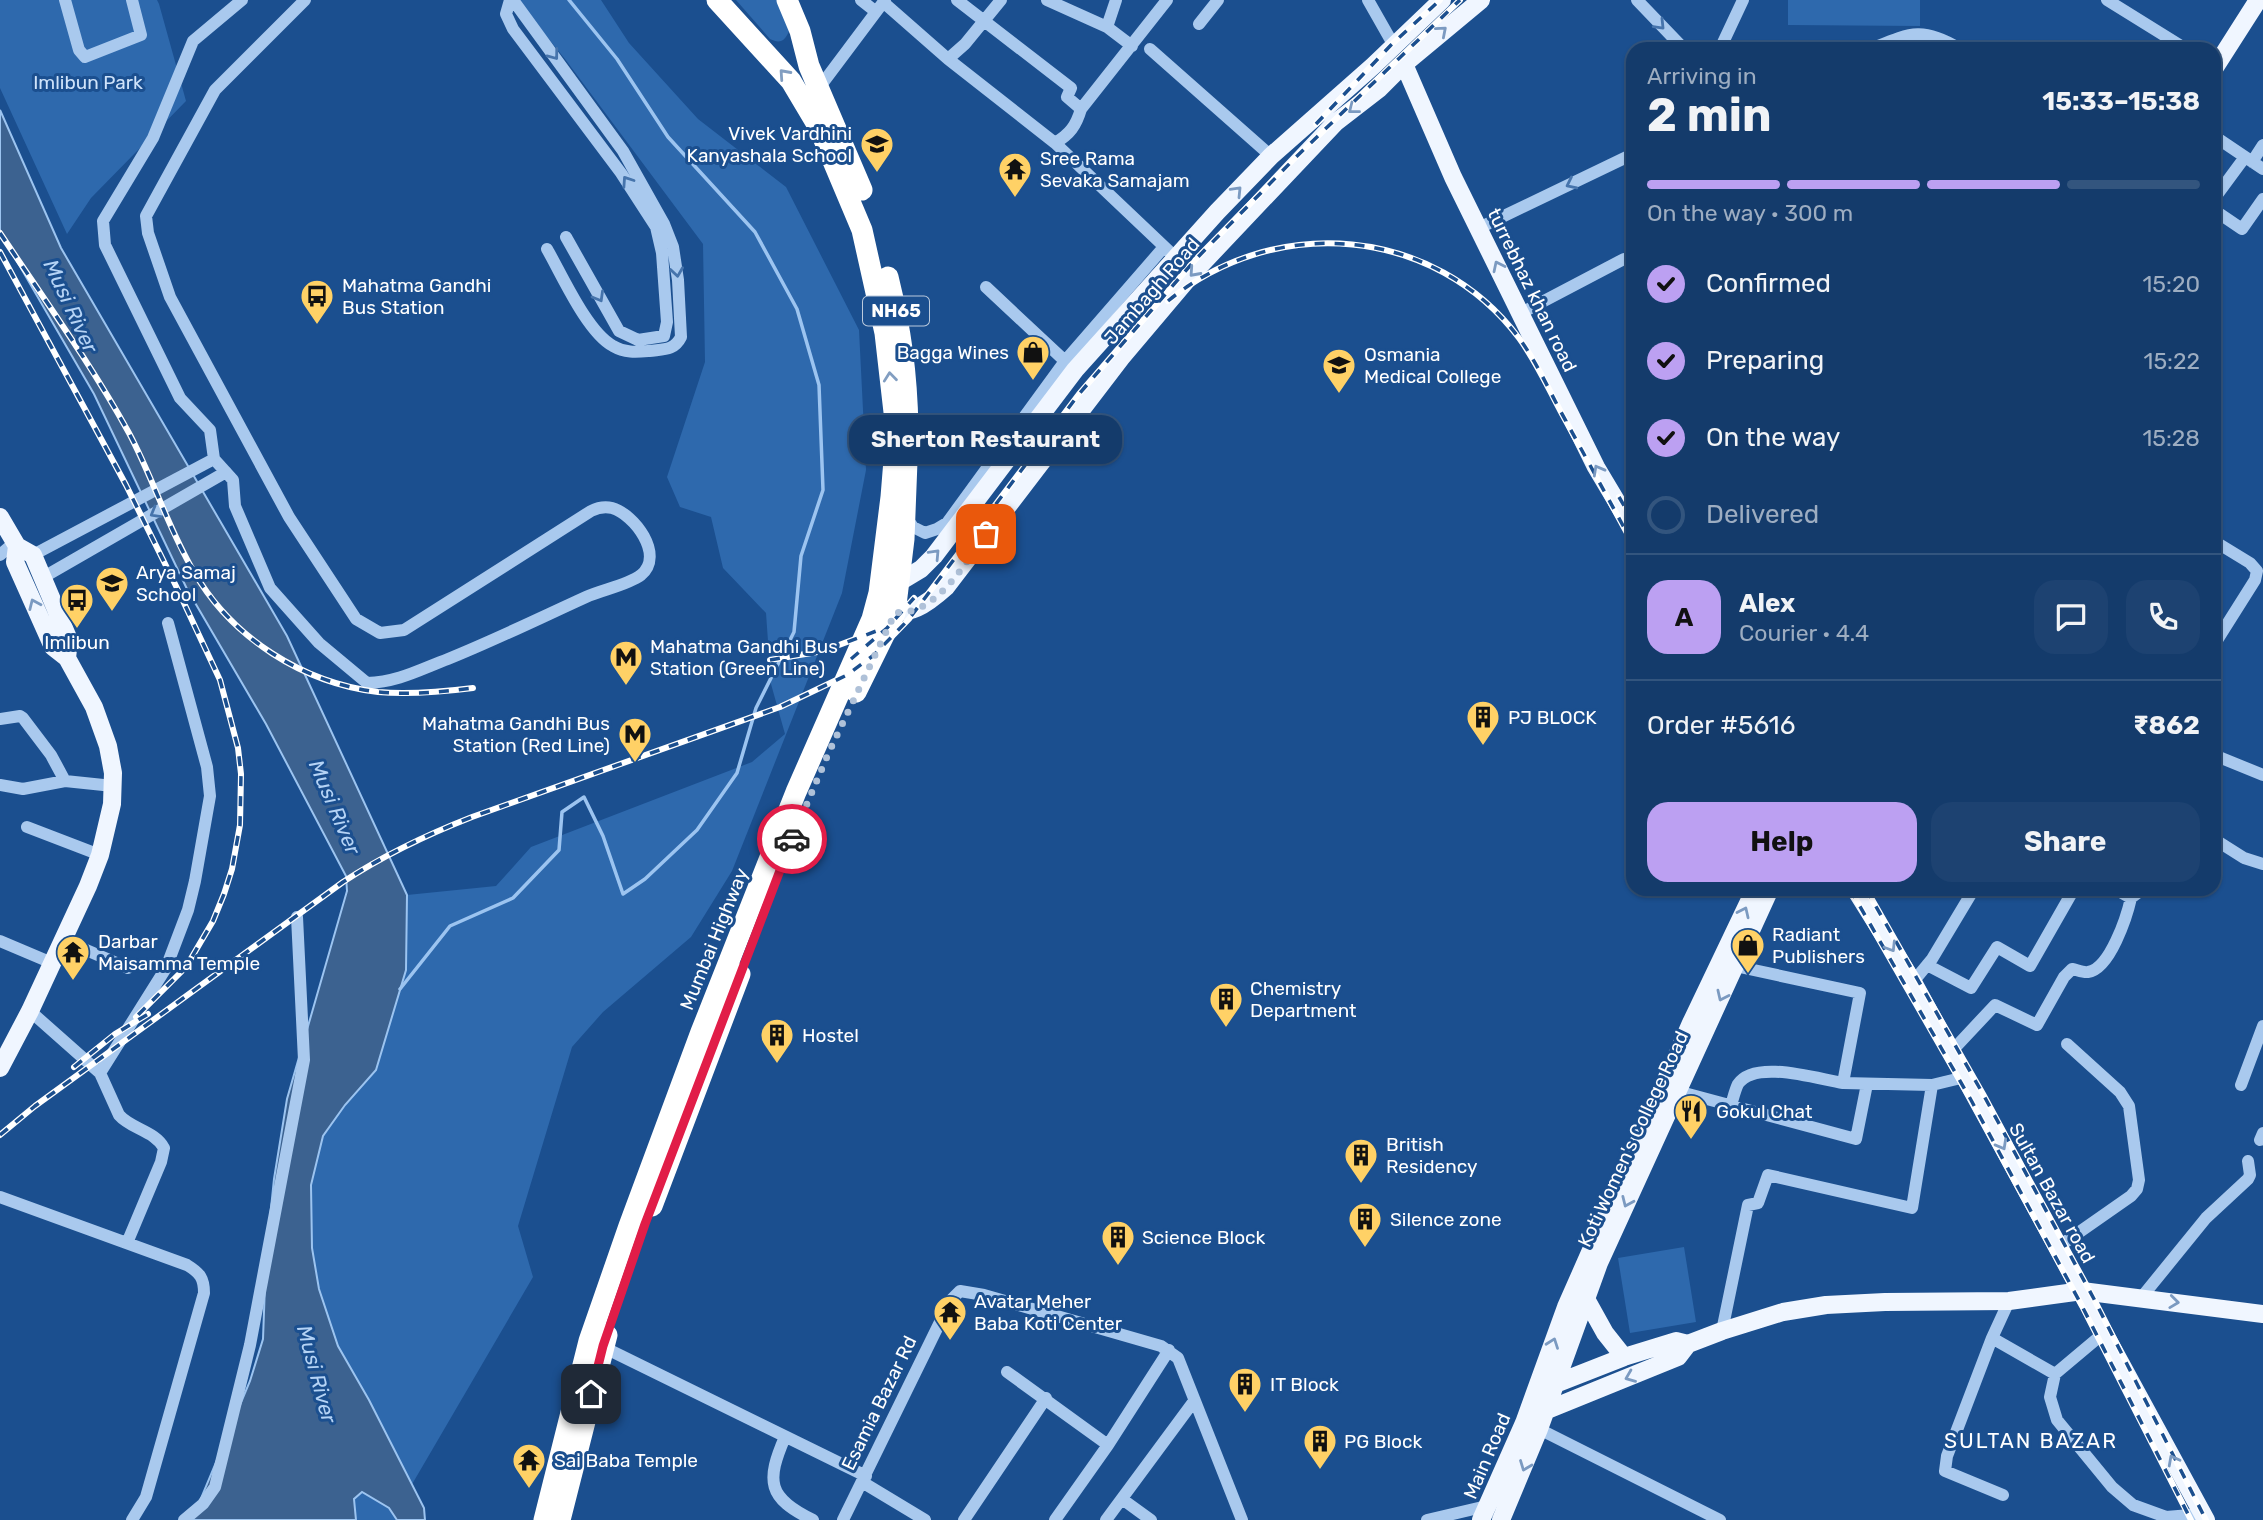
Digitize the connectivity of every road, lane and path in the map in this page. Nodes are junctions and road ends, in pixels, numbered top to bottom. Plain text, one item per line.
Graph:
1 (65, 0) edge
2 (132, 0) edge
3 (242, 0) edge
4 (305, 0) edge
5 (512, 0) edge
6 (717, 0) edge
7 (786, 0) edge
8 (861, 0) edge
9 (957, 0) edge
10 (1001, 0) edge
11 (1047, 0) edge
12 (1116, 0) edge
13 (1167, 0) edge
14 (1218, 0) edge
15 (1368, 0) edge
16 (1442, 0) edge
17 (1481, 0) edge
18 (1637, 0) edge
19 (1743, 0) edge
20 (2107, 0) edge
21 (881, 4) edge
22 (2257, 12) edge
23 (984, 22) junction
24 (1199, 23) dead end
25 (1107, 27) junction
26 (1677, 42) edge
27 (1723, 42) edge
28 (1890, 42) edge
29 (1949, 42) edge
30 (2175, 42) edge
31 (1393, 44) junction
32 (1132, 46) junction
33 (1150, 49) dead end
34 (2221, 58) edge
35 (948, 59) junction
36 (1404, 64) junction
37 (810, 96) junction
38 (1080, 108) junction
39 (2221, 141) edge
40 (1055, 143) junction
41 (2263, 145) edge
42 (1271, 156) junction
43 (1626, 157) edge
44 (2253, 163) edge
45 (2221, 193) edge
46 (2263, 199) edge
47 (2221, 215) edge
48 (1479, 228) junction
49 (566, 237) dead end
50 (548, 248) dead end
51 (1170, 252) junction
52 (1626, 258) edge
53 (986, 287) dead end
54 (1521, 313) junction
55 (1065, 361) junction
56 (211, 461) junction
57 (220, 476) junction
58 (905, 516) junction
59 (0, 517) edge
60 (1626, 517) edge
61 (2221, 545) edge
62 (22, 548) junction
63 (0, 555) edge
64 (42, 578) junction
65 (900, 582) junction
66 (884, 604) junction
67 (167, 623) dead end
68 (2221, 634) edge
69 (67, 658) junction
70 (0, 719) edge
71 (2221, 762) edge
72 (2263, 775) edge
73 (65, 781) junction
74 (0, 785) edge
75 (113, 786) junction
76 (27, 827) dead end
77 (2221, 843) edge
78 (100, 855) junction
79 (2263, 864) edge
80 (1752, 896) edge
81 (1767, 896) edge
82 (1859, 896) edge
83 (1971, 896) edge
84 (2070, 896) edge
85 (2127, 896) edge
86 (2134, 896) edge
87 (2131, 898) junction
88 (297, 916) dead end
89 (63, 940) junction
90 (0, 941) edge
91 (52, 963) junction
92 (1927, 965) junction
93 (1735, 966) junction
94 (128, 968) dead end
95 (1913, 982) junction
96 (30, 1011) junction
97 (2263, 1026) edge
98 (2067, 1044) dead end
99 (1951, 1052) junction
100 (0, 1068) edge
101 (100, 1073) junction
102 (1965, 1077) junction
103 (1843, 1083) junction
104 (1867, 1084) junction
105 (2241, 1085) dead end
106 (1932, 1086) junction
107 (1677, 1091) junction
108 (1731, 1105) junction
109 (2248, 1161) dead end
110 (0, 1197) edge
111 (127, 1243) junction
112 (2057, 1247) junction
113 (2082, 1291) junction
114 (1585, 1297) junction
115 (2141, 1298) junction
116 (2008, 1301) junction
117 (2263, 1314) edge
118 (1722, 1331) junction
119 (2105, 1332) junction
120 (1992, 1338) junction
121 (596, 1344) junction
122 (1688, 1344) junction
123 (1169, 1350) junction
124 (1624, 1357) junction
125 (1007, 1372) dead end
126 (2055, 1374) junction
127 (1547, 1383) junction
128 (1046, 1398) junction
129 (1194, 1401) junction
130 (1537, 1409) junction
131 (1539, 1429) junction
132 (785, 1437) junction
133 (1108, 1445) junction
134 (864, 1479) junction
135 (2003, 1495) dead end
136 (1122, 1499) junction
137 (1485, 1513) edge
138 (1505, 1514) edge
139 (2204, 1517) edge
140 (803, 1518) edge
141 (132, 1520) edge
142 (184, 1520) edge
143 (544, 1520) edge
144 (560, 1520) edge
145 (844, 1520) edge
146 (925, 1520) edge
147 (964, 1520) edge
148 (1055, 1520) edge
149 (1106, 1520) edge
150 (1151, 1520) edge
151 (1242, 1520) edge
152 (1427, 1520) edge
153 (1720, 1520) edge

1 - 2 street
3 - 56 street
4 - 57 street
49 -> 5 street
5 -> 50 street
37 -> 6 highway, Mumbai Highway / NH65
7 - 37 highway, Mumbai Highway / NH65
8 - 21 street
9 - 23 street
10 - 23 street
11 - 25 street
12 - 25 street
13 - 32 street
14 - 24 street
15 - 31 street
16 - 31 main road, Jambagh Road
36 -> 17 main road, Jambagh Road
18 -> 26 street
19 - 27 street
20 - 30 street
21 - 35 street
21 - 37 street
22 - 34 main road
23 - 35 street
23 - 38 street
25 - 32 street
28 - 29 street
31 - 42 main road, Jambagh Road
32 - 38 street
33 - 42 street
35 - 40 street
36 - 48 main road, turrebhaz khan road
36 -> 66 main road, Jambagh Road
37 - 58 highway, Mumbai Highway / NH65
66 -> 37 highway, Mumbai Highway / NH65
38 - 40 street
39 - 44 street
40 - 51 street
41 - 44 street
51 -> 42 main road, Jambagh Road
43 -> 48 street
44 - 45 street
46 - 47 street
54 -> 48 main road, turrebhaz khan road
51 - 55 street
65 -> 51 main road, Jambagh Road
52 - 54 street
53 - 55 street
60 -> 54 main road, turrebhaz khan road
55 - 58 street
56 - 57 street
56 - 62 street
57 -> 64 street
58 - 65 highway, Mumbai Highway / NH65
59 - 62 main road
61 - 68 street
62 - 63 street
62 - 64 main road
69 -> 62 main road
64 - 69 main road
65 - 66 highway, Mumbai Highway / NH65
66 - 121 highway, Mumbai Highway / NH65
67 - 101 street
69 - 75 main road
70 - 73 street
71 - 72 street
73 - 74 street
73 - 75 street
75 - 78 main road
76 - 78 street
77 - 79 street
78 - 89 main road
127 -> 80 main road, Koti Women's College Road
81 - 93 main road, Koti Women's College Road
82 -> 95 main road, Sultan Bazar road
83 - 92 street
84 - 92 street
85 - 87 street
86 - 87 street
87 - 99 street
88 - 142 street
89 - 91 main road
89 - 94 street
90 - 91 street
91 - 96 main road
92 - 95 street
93 - 103 street
93 -> 107 main road, Koti Women's College Road
95 - 99 main road, Sultan Bazar road
96 - 100 main road
96 - 101 street
97 - 105 street
98 - 112 street
99 - 102 main road, Sultan Bazar road
101 - 111 street
102 - 106 street
102 -> 112 main road, Sultan Bazar road
103 - 104 street
103 - 108 street
104 - 106 street
104 - 108 street
106 - 118 street
107 - 108 street
107 -> 114 main road, Koti Women's College Road
109 - 115 street
110 - 111 street
111 - 141 street
112 - 113 main road, Sultan Bazar road
113 - 115 main road
113 - 116 main road
113 - 119 main road, Sultan Bazar road
114 - 124 main road
114 - 127 main road, Koti Women's College Road
115 -> 117 main road
116 - 118 main road
116 - 120 street
118 - 122 main road
119 - 126 street
139 -> 119 main road, Sultan Bazar road
120 - 126 street
120 - 135 street
121 - 132 street
121 - 143 highway, Mumbai Highway / NH65
121 - 144 highway, Mumbai Highway / NH65
122 - 124 main road
122 -> 130 main road
123 - 129 street
123 - 133 street
123 - 134 street, Esamia Bazar Rd
124 - 127 main road
125 - 128 street
126 - 139 street
127 - 130 main road, Koti Women's College Road
128 - 133 street
128 - 147 street
129 - 136 street
129 - 151 street
130 - 131 main road, Main Road
130 - 137 main road, Main Road
131 -> 138 main road, Main Road
131 - 153 street
132 - 134 street
132 - 140 street
133 - 148 street
134 - 145 street, Esamia Bazar Rd
134 - 146 street
136 - 149 street
136 - 150 street
137 - 138 street
137 - 152 street

